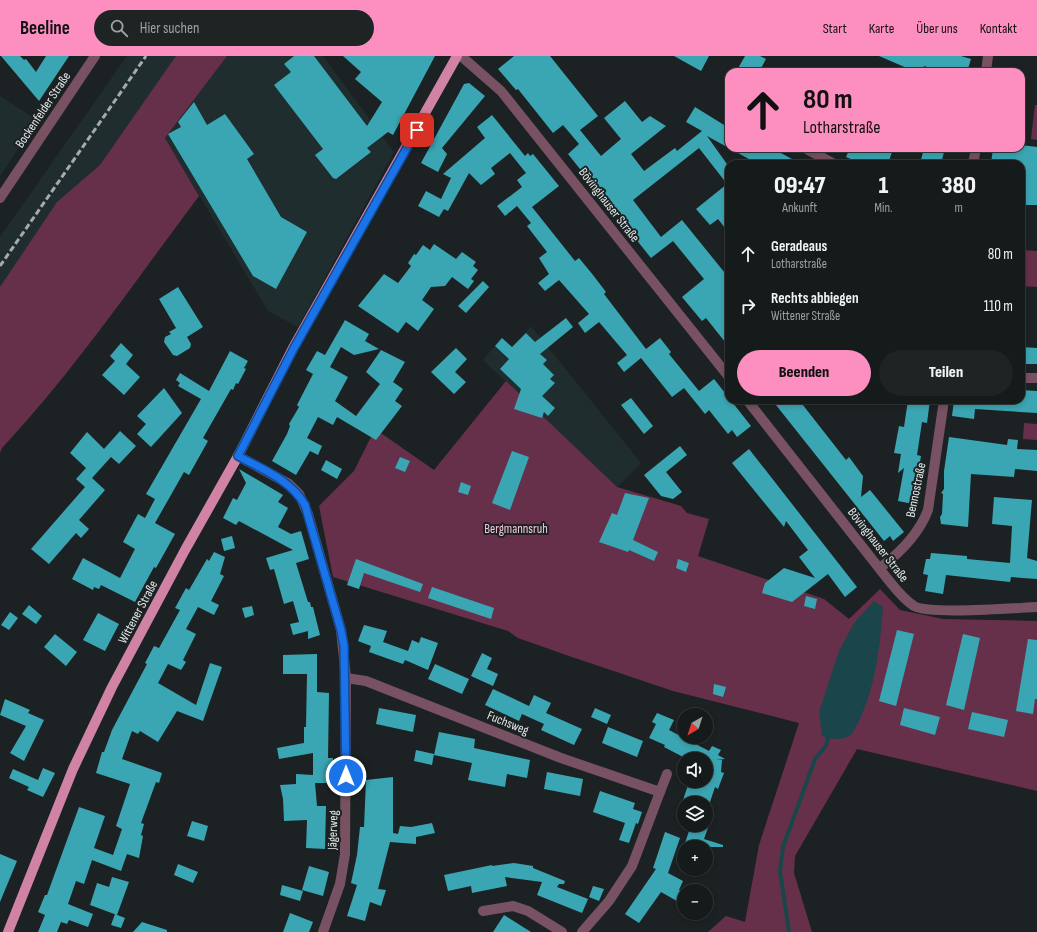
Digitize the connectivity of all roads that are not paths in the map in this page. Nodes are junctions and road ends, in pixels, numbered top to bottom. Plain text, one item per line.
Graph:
1 (95, 56) edge
2 (457, 56) edge
3 (461, 56) edge
4 (988, 56) edge
5 (986, 68) edge
6 (812, 152) edge
7 (827, 160) edge
8 (0, 198) edge
9 (725, 372) edge
10 (1025, 378) edge
11 (1037, 378) edge
12 (751, 404) edge
13 (943, 404) edge
14 (238, 456) junction
15 (880, 568) junction
16 (1037, 607) edge
17 (346, 678) junction
18 (667, 774) dead end
19 (660, 792) junction
20 (483, 911) dead end
21 (8, 932) edge
22 (323, 932) edge
23 (562, 932) edge
24 (582, 932) edge

1 - 8 street, Bockenfelder Straße
2 - 14 main road, Wittener Straße
3 - 9 street, Bövinghauser Straße
4 - 5 street
6 - 7 street
10 - 11 street
12 - 15 street, Bövinghauser Straße
13 - 15 street, Bennostraße
14 - 17 street, Jägerweg
14 - 21 main road, Wittener Straße
15 - 16 street, Bövinghauser Straße
17 - 19 street, Fuchsweg
17 - 22 street, Jägerweg
18 - 19 street
19 - 24 street
20 - 23 street

